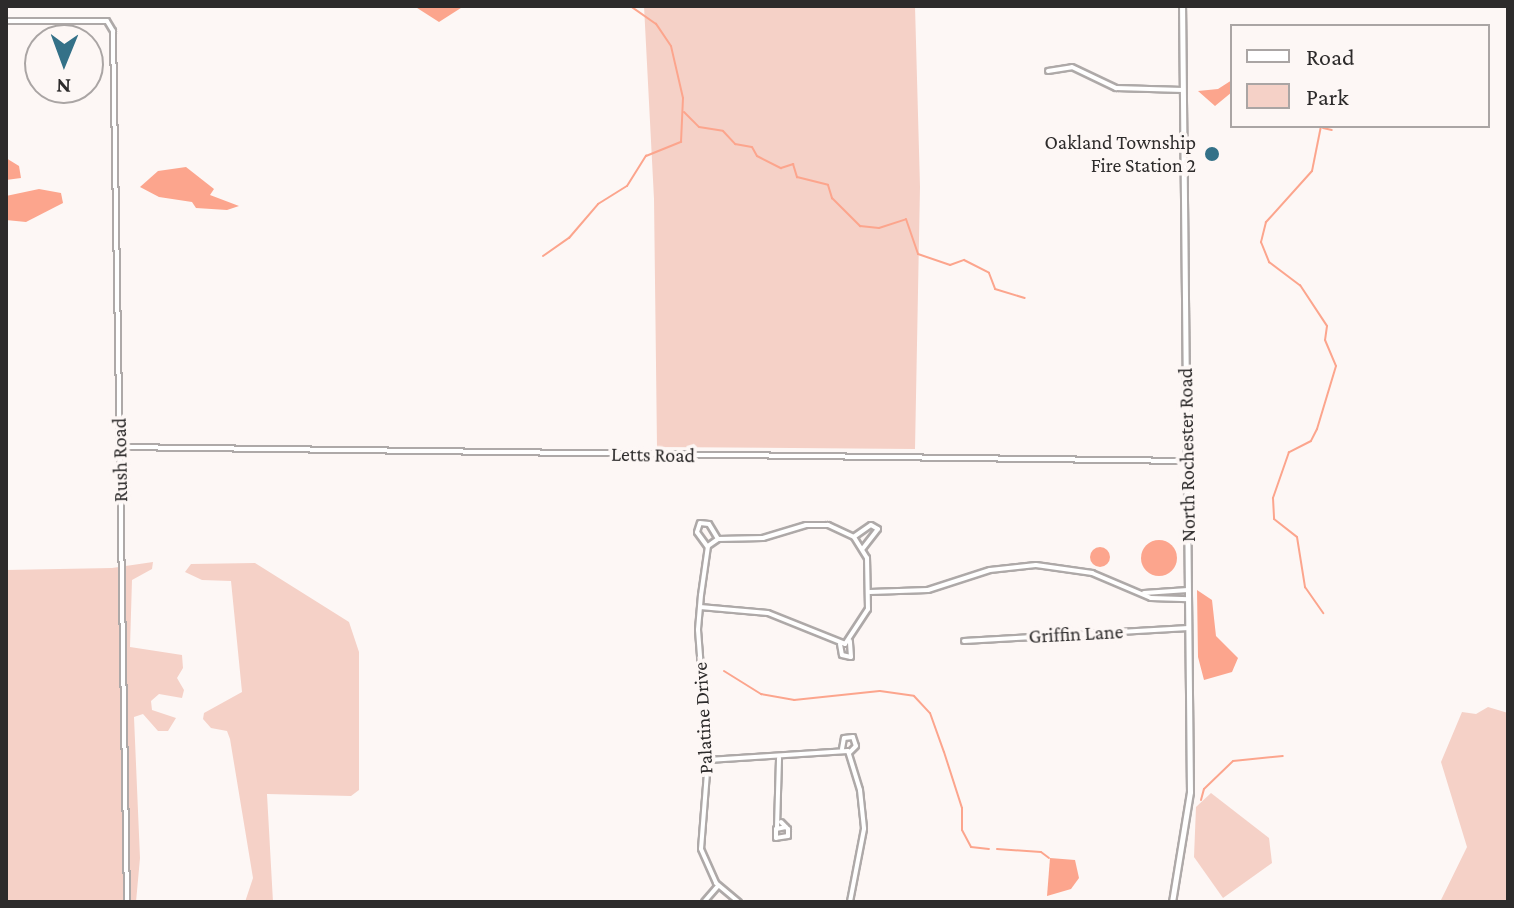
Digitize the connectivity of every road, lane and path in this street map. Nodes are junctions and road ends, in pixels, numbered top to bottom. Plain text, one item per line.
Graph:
1 (1182, 6) edge
2 (6, 21) edge
3 (1048, 71) dead end
4 (1183, 90) junction
5 (119, 447) junction
6 (1187, 461) junction
7 (854, 537) junction
8 (718, 539) junction
9 (708, 546) junction
10 (863, 548) junction
11 (1188, 590) junction
12 (870, 592) junction
13 (1144, 593) junction
14 (1189, 599) junction
15 (700, 607) junction
16 (1189, 628) junction
17 (850, 641) junction
18 (964, 641) dead end
19 (840, 644) junction
20 (842, 750) junction
21 (849, 753) junction
22 (779, 758) junction
23 (708, 760) junction
24 (781, 822) junction
25 (777, 827) junction
26 (786, 827) junction
27 (718, 886) junction
28 (729, 896) junction
29 (127, 902) edge
30 (704, 902) edge
31 (723, 902) edge
32 (739, 902) edge
33 (850, 902) edge
34 (1172, 902) edge

1 - 4 main road, North Rochester Road
2 - 5 street, Rush Road
3 - 4 street
4 - 6 main road, North Rochester Road
5 - 6 street, Letts Road
5 - 29 street, Rush Road
6 - 11 main road, North Rochester Road
7 - 8 street, Palatine Drive
7 - 10 street
7 - 10 street, Palatine Drive
8 - 9 street
8 - 9 street, Palatine Drive
9 - 15 street, Palatine Drive
10 - 12 street, Palatine Drive
11 - 13 street
11 - 14 main road, North Rochester Road
12 - 13 street
12 - 17 street
13 - 14 street
14 - 16 main road, North Rochester Road
15 - 19 street
15 - 23 street, Palatine Drive
16 - 18 street, Griffin Lane
16 - 34 main road, North Rochester Road
17 - 19 street
17 - 19 street
20 - 21 street
20 - 21 street
20 - 22 street
21 - 33 street
22 - 23 street
22 - 24 street
23 - 27 street, Palatine Drive
24 - 25 street
24 - 26 street
25 - 26 street
25 - 26 street
27 - 28 street, Palatine Drive
27 - 30 street
28 - 31 street
28 - 32 street, Palatine Drive

